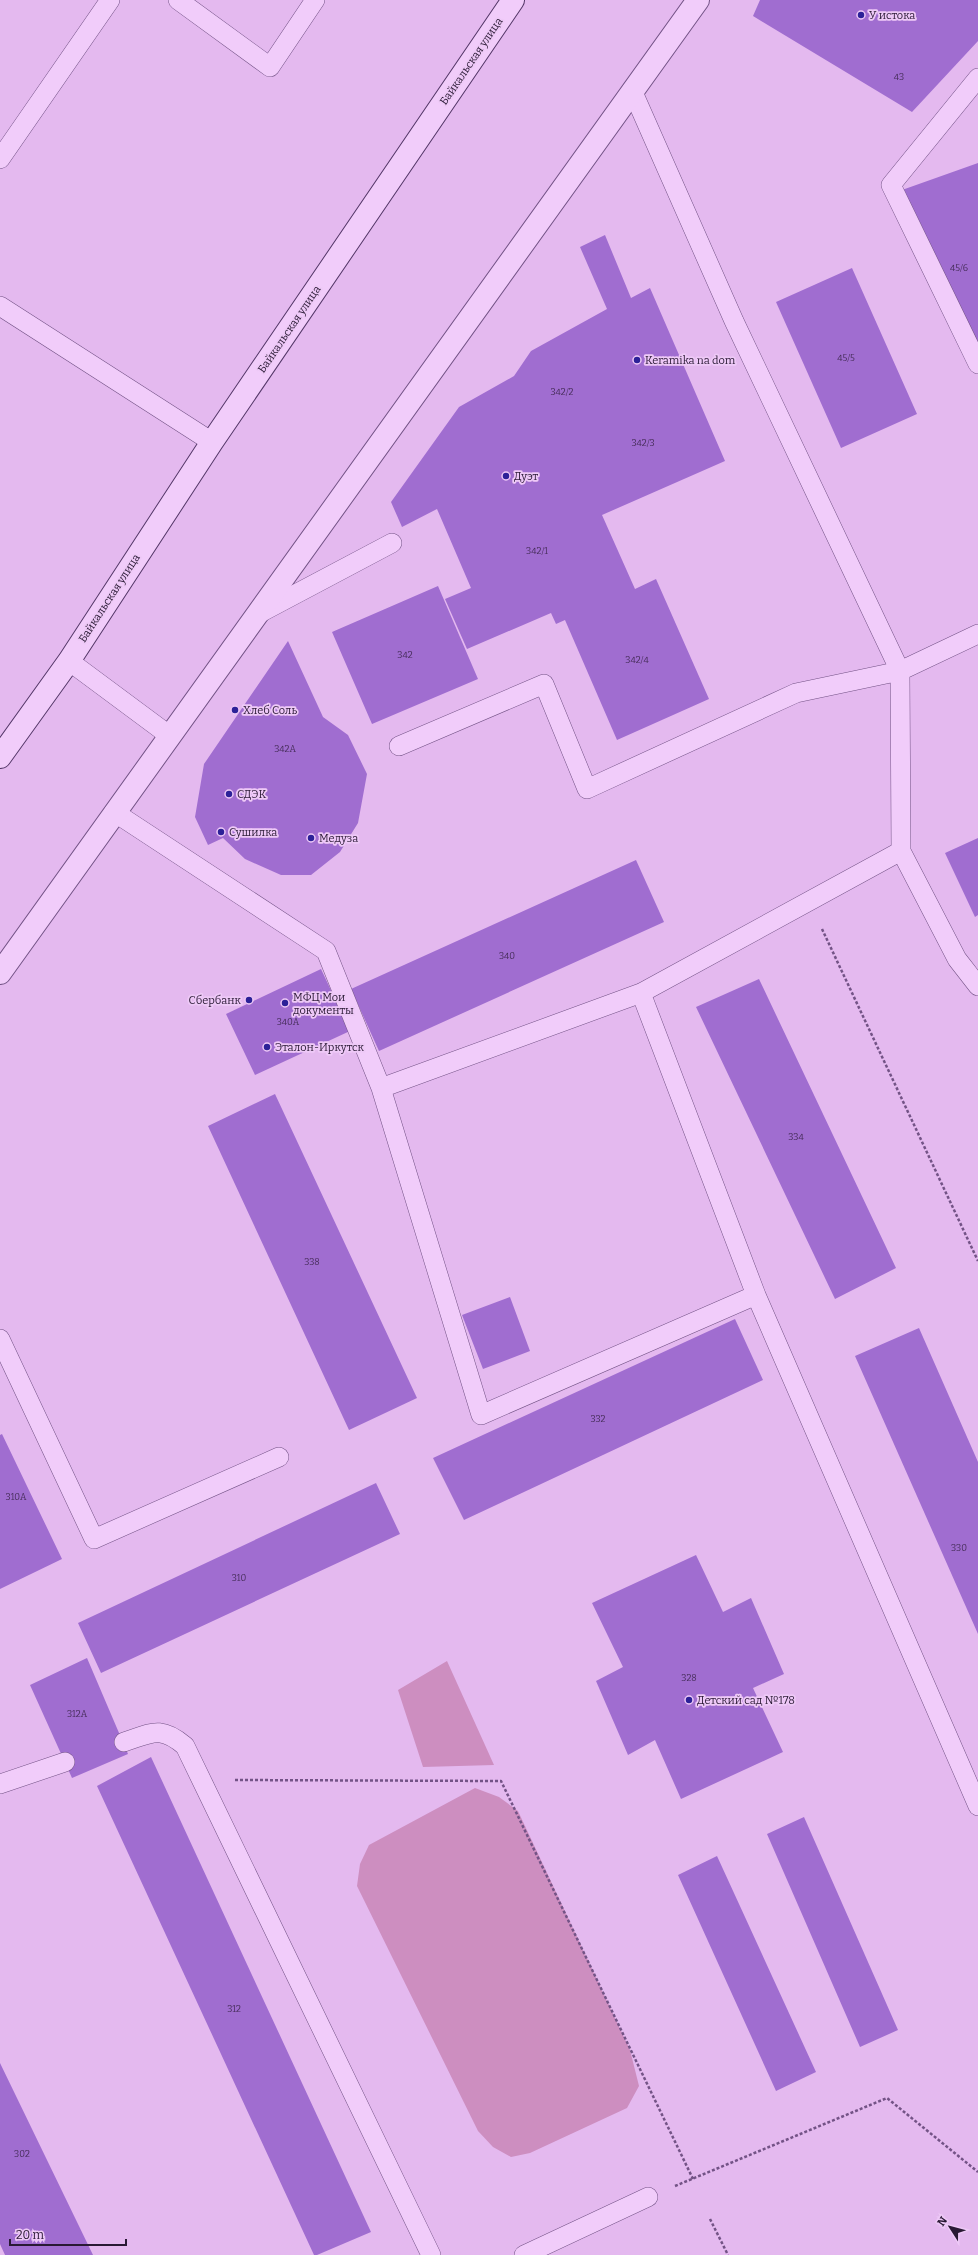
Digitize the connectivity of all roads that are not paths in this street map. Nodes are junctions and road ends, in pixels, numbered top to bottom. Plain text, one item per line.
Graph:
1 (110, 0) edge
2 (178, 0) edge
3 (315, 0) edge
4 (513, 0) edge
5 (698, 0) edge
6 (978, 78) edge
7 (632, 90) junction
8 (0, 159) edge
9 (0, 306) edge
10 (978, 364) edge
11 (212, 442) junction
12 (392, 543) dead end
13 (258, 614) junction
14 (978, 634) edge
15 (69, 660) junction
16 (900, 671) junction
17 (170, 736) junction
18 (399, 746) dead end
19 (0, 757) edge
20 (114, 812) junction
21 (901, 851) junction
22 (0, 973) edge
23 (978, 986) edge
24 (641, 993) junction
25 (381, 1088) junction
26 (756, 1295) junction
27 (0, 1338) edge
28 (279, 1457) dead end
29 (124, 1742) dead end
30 (65, 1762) dead end
31 (0, 1784) edge
32 (978, 1806) edge
33 (648, 2197) road end
34 (431, 2255) edge
35 (524, 2255) edge

1 - 8 lane
2 - 3 lane
4 - 11 street, Байкальская улица
5 - 7 street
6 - 10 lane
7 - 13 street
7 - 16 lane
9 - 11 lane
11 - 15 street, Байкальская улица
12 - 13 lane
13 - 17 street
14 - 16 lane
15 - 17 lane
15 - 19 street, Байкальская улица
16 - 18 lane
16 - 21 lane
17 - 20 street
20 - 22 street
20 - 25 lane
21 - 23 lane
21 - 24 lane
24 - 25 lane
24 - 26 lane
25 - 26 lane
26 - 32 lane
27 - 28 lane
29 - 34 lane
30 - 31 lane
33 - 35 lane

